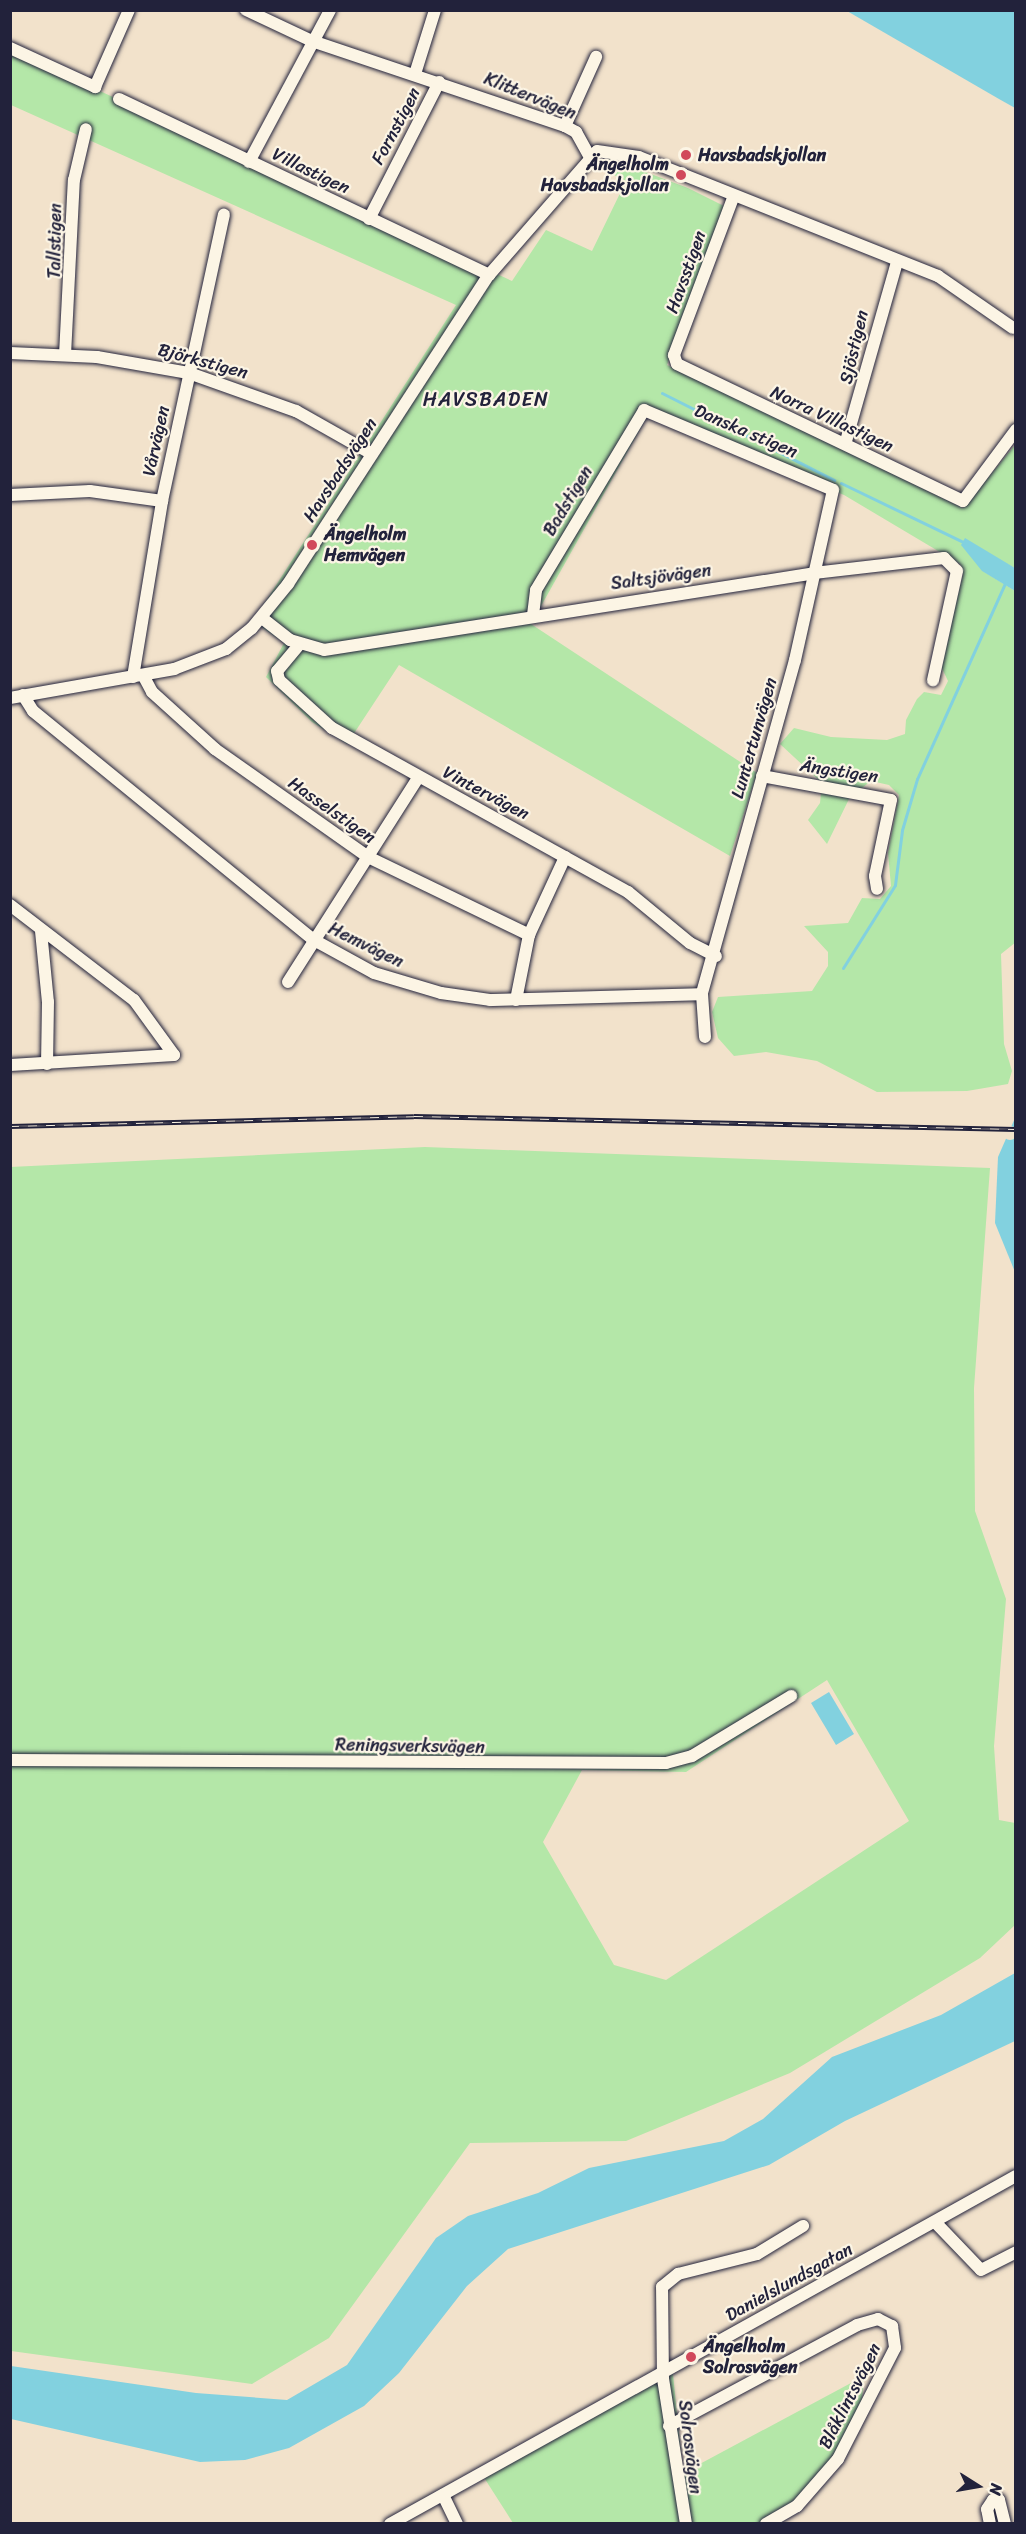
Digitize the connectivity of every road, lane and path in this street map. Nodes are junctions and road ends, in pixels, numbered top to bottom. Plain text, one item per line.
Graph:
1 (129, 10) edge
2 (246, 10) edge
3 (330, 10) edge
4 (435, 10) edge
5 (312, 41) junction
6 (10, 48) edge
7 (596, 57) dead end
8 (415, 74) junction
9 (439, 82) junction
10 (119, 99) dead end
11 (565, 126) junction
12 (86, 129) dead end
13 (590, 155) junction
14 (249, 162) junction
15 (733, 198) junction
16 (224, 215) dead end
17 (369, 219) junction
18 (897, 262) junction
19 (489, 275) junction
20 (1013, 328) dead end
21 (10, 353) edge
22 (66, 355) junction
23 (674, 359) joint
24 (189, 373) junction
25 (644, 410) joint
26 (1016, 430) edge
27 (846, 441) junction
28 (372, 454) junction
29 (833, 490) joint
30 (10, 495) edge
31 (162, 501) junction
32 (814, 573) junction
33 (533, 615) junction
34 (262, 618) junction
35 (299, 645) junction
36 (138, 676) junction
37 (933, 680) dead end
38 (16, 697) edge
39 (762, 776) junction
40 (418, 778) junction
41 (565, 856) junction
42 (368, 857) junction
43 (877, 889) dead end
44 (10, 905) edge
45 (40, 931) junction
46 (529, 935) junction
47 (314, 940) junction
48 (716, 956) junction
49 (288, 982) dead end
50 (702, 994) junction
51 (516, 1000) junction
52 (705, 1037) dead end
53 (47, 1064) junction
54 (10, 1065) edge
55 (791, 1696) dead end
56 (10, 1760) edge
57 (1016, 2176) edge
58 (935, 2222) junction
59 (803, 2226) dead end
60 (1016, 2252) edge
61 (663, 2373) junction
62 (669, 2426) junction
63 (443, 2495) junction
64 (390, 2523) edge
65 (456, 2523) edge
66 (686, 2523) edge
67 (766, 2523) edge
68 (990, 2523) edge
69 (1005, 2523) edge

1 - 6 street
2 - 5 street, Klittervägen
3 - 5 street
4 - 8 street
5 - 8 street, Klittervägen
5 - 14 street
7 - 11 street
8 - 9 street, Klittervägen
9 - 11 street, Klittervägen
9 - 17 street, Fornstigen
10 - 14 street, Villastigen
11 - 13 street, Klittervägen
12 - 22 street, Tallstigen
13 - 15 street
13 - 19 street, Havsbadsvägen
14 - 17 street, Villastigen
15 - 18 street
15 - 23 street, Havsstigen
16 - 24 street, Vårvägen
17 - 19 street, Villastigen
18 - 20 street
18 - 27 street, Sjöstigen
19 - 28 street, Havsbadsvägen
21 - 22 street, Björkstigen
22 - 24 street, Björkstigen
23 - 27 street, Norra Villastigen
24 - 28 street, Björkstigen
24 - 31 street, Vårvägen
25 - 29 street, Danska stigen
25 - 33 street, Badstigen
26 - 27 street, Norra Villastigen
28 - 34 street, Havsbadsvägen
29 - 32 street, Luntertunvägen
30 - 31 street
31 - 36 street, Vårvägen
32 - 33 street, Saltsjövägen
32 - 37 street, Saltsjövägen
32 - 39 street, Luntertunvägen
33 - 35 street, Saltsjövägen
34 - 35 street, Saltsjövägen
34 - 36 street, Havsbadsvägen
35 - 40 street, Vintervägen
36 - 38 street, Havsbadsvägen
36 - 42 street, Hasselstigen
38 - 47 street, Hemvägen
39 - 43 street, Ängstigen
39 - 48 street, Luntertunvägen
40 - 41 street, Vintervägen
40 - 42 street
41 - 46 street
41 - 48 street, Vintervägen
42 - 46 street, Hasselstigen
42 - 47 street
44 - 45 street
45 - 53 street
45 - 53 street
46 - 51 street
47 - 49 street
47 - 51 street, Hemvägen
48 - 50 street, Luntertunvägen
50 - 51 street, Hemvägen
50 - 52 street
53 - 54 street
55 - 56 street, Reningsverksvägen
57 - 58 street, Danielslundsgatan
58 - 60 street
58 - 61 street, Danielslundsgatan
59 - 61 street, Solrosvägen
61 - 62 street, Solrosvägen
61 - 63 street, Danielslundsgatan
62 - 66 street, Solrosvägen
62 - 67 street, Blåklintsvägen
63 - 64 street, Danielslundsgatan
63 - 65 street
68 - 69 street

